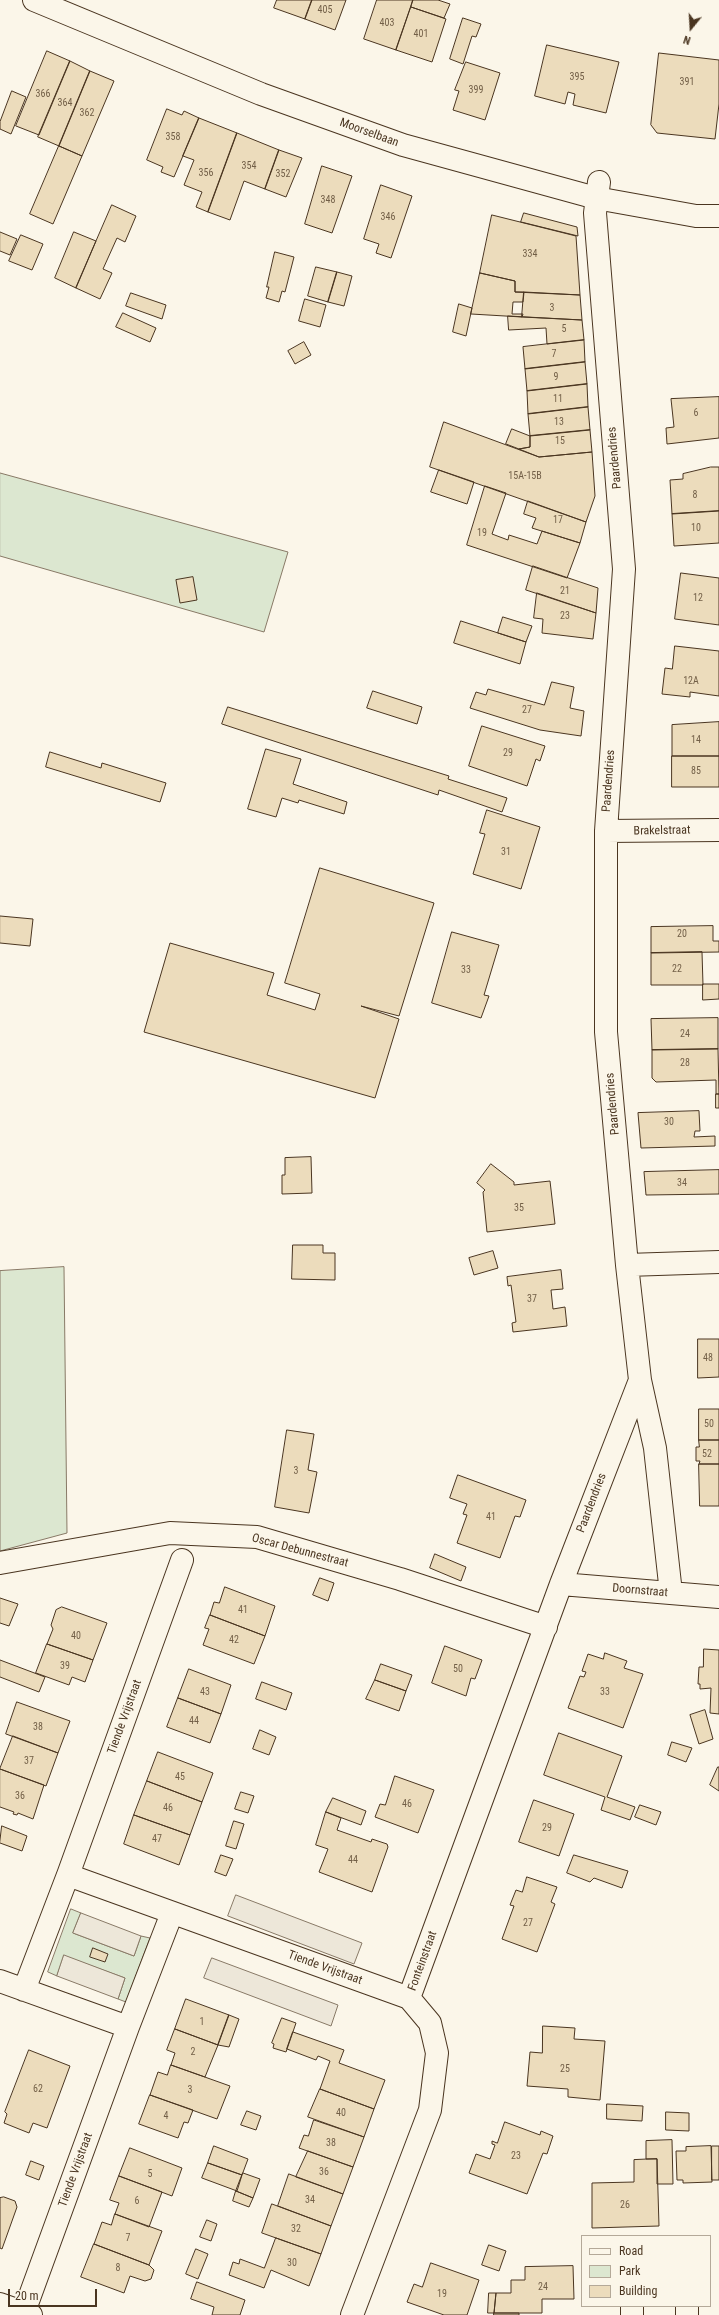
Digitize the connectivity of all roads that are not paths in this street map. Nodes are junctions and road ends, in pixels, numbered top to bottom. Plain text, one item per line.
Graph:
1 (34, 0) edge
2 (598, 190) junction
3 (719, 216) edge
4 (719, 830) edge
5 (606, 831) junction
6 (719, 1262) edge
7 (627, 1265) junction
8 (640, 1380) junction
9 (182, 1560) dead end
10 (0, 1563) edge
11 (561, 1584) junction
12 (672, 1593) junction
13 (719, 1597) edge
14 (546, 1627) junction
15 (68, 1875) junction
16 (172, 1913) junction
17 (0, 1981) edge
18 (24, 1990) junction
19 (409, 1998) junction
20 (128, 2027) junction
21 (0, 2304) edge
22 (28, 2314) edge
23 (352, 2315) edge

1 - 2 street, Moorselbaan
2 - 3 street, Moorselbaan
2 - 5 street, Paardendries
4 - 5 street, Brakelstraat
5 - 7 street, Paardendries
6 - 7 street
7 - 8 street, Paardendries
8 - 11 street, Paardendries
8 - 12 street, Paardendries
9 - 15 street, Tiende Vrijstraat
10 - 14 street, Oscar Debunnestraat
11 - 12 street, Doornstraat
11 - 14 street, Paardendries
12 - 13 street, Doornstraat
14 - 19 street, Fonteinstraat
15 - 16 street, Tiende Vrijstraat
15 - 18 street, Tiende Vrijstraat
16 - 19 street, Tiende Vrijstraat
16 - 20 street, Tiende Vrijstraat
17 - 18 street
18 - 20 street
19 - 23 street, Fonteinstraat
20 - 22 street, Tiende Vrijstraat
21 - 22 street, Tiende Vrijstraat

